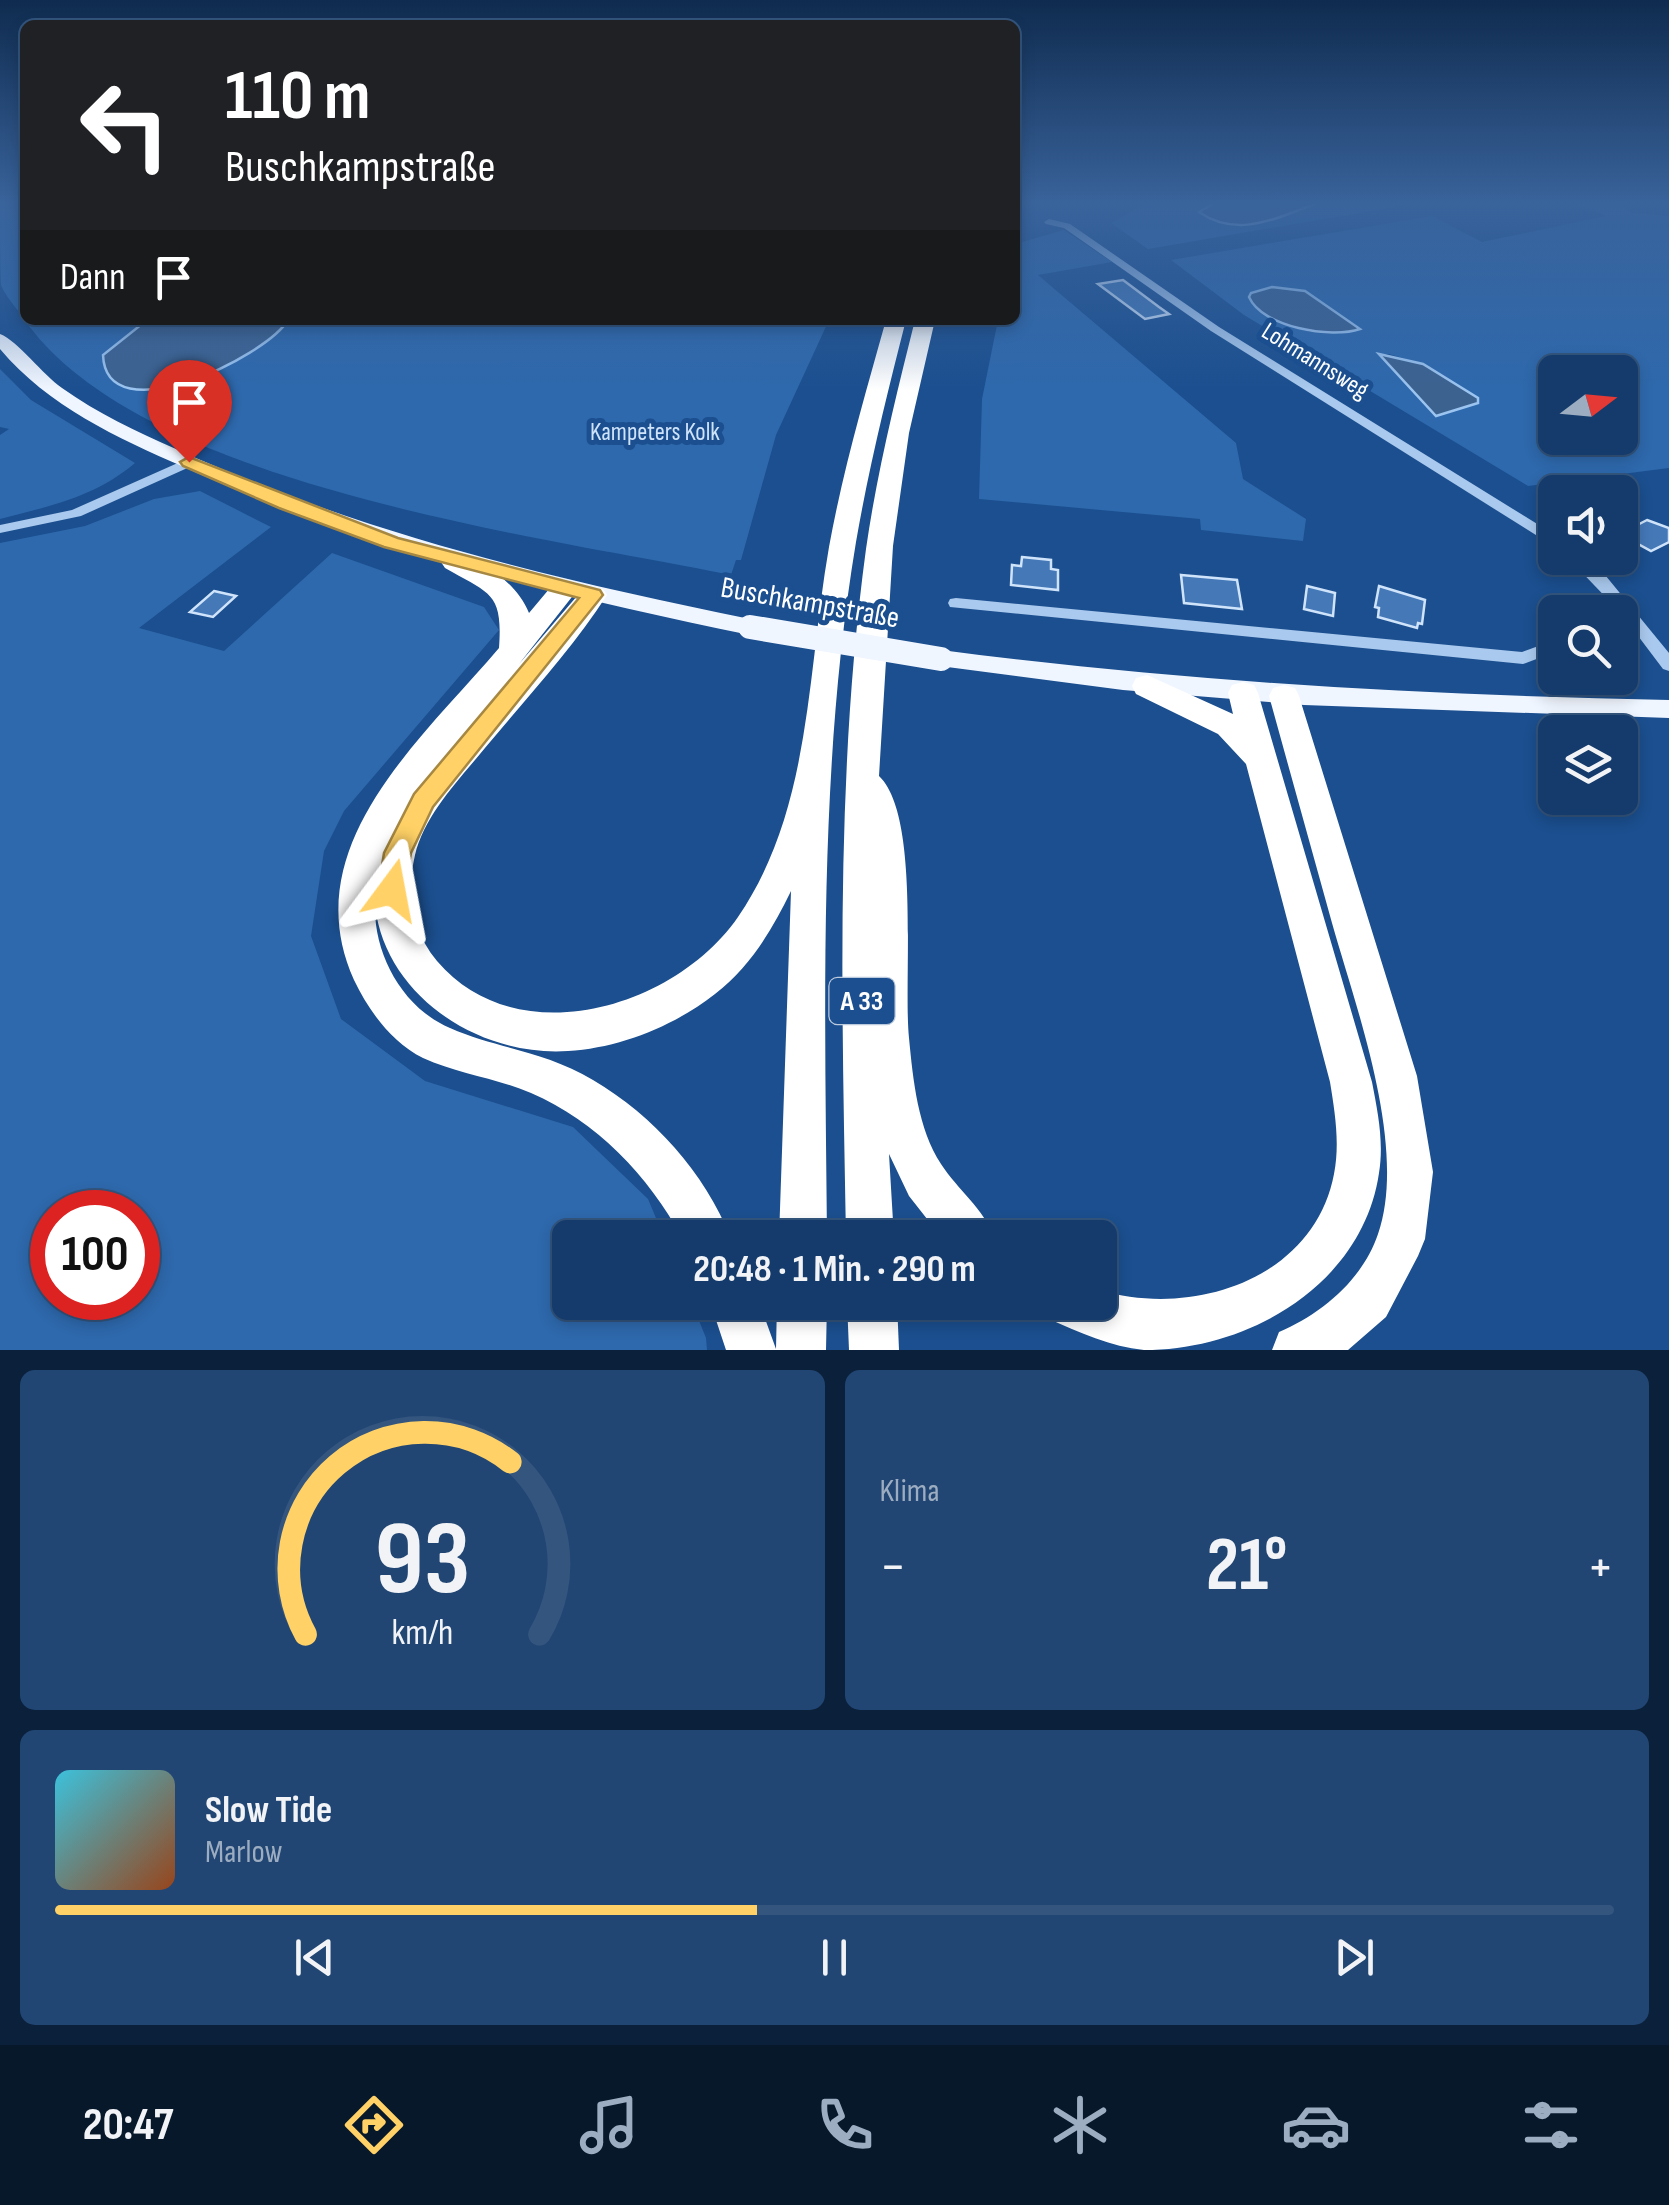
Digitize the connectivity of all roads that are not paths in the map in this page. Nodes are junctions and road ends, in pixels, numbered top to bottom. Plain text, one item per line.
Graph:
1 (1122, 264) edge
2 (894, 325) edge
3 (924, 325) edge
4 (0, 339) edge
5 (189, 462) junction
6 (0, 529) edge
7 (1538, 531) edge
8 (454, 562) junction
9 (579, 591) junction
10 (956, 603) dead end
11 (1638, 630) edge
12 (512, 647) junction
13 (1538, 652) edge
14 (1669, 665) edge
15 (1147, 686) junction
16 (1263, 695) junction
17 (1669, 709) edge
18 (863, 764) junction
19 (1265, 766) junction
20 (814, 777) junction
21 (699, 1220) edge
22 (802, 1220) edge
23 (869, 1220) edge
24 (957, 1220) edge
25 (1117, 1318) edge
26 (740, 1320) edge
27 (802, 1320) edge
28 (873, 1320) edge
29 (751, 1350) edge
30 (802, 1350) edge
31 (874, 1350) edge
32 (1297, 1350) edge

1 - 7 street, Lohmannsweg
2 - 20 highway, A 33
3 - 18 highway, A 33
4 - 5 main road, Buschkampstraße
5 - 6 street
5 - 8 main road, Buschkampstraße
8 - 9 main road, Buschkampstraße
8 - 12 highway
9 - 12 highway
9 - 15 main road, Buschkampstraße, bridge
9 - 20 highway
10 - 13 street
11 - 14 street
12 - 21 highway
15 - 16 main road, Buschkampstraße
15 - 19 highway
16 - 17 main road, Buschkampstraße
16 - 19 highway
16 - 32 highway
18 - 23 highway, A 33
18 - 24 highway
19 - 25 highway
20 - 22 highway, A 33
26 - 29 highway
27 - 30 highway
28 - 31 highway

